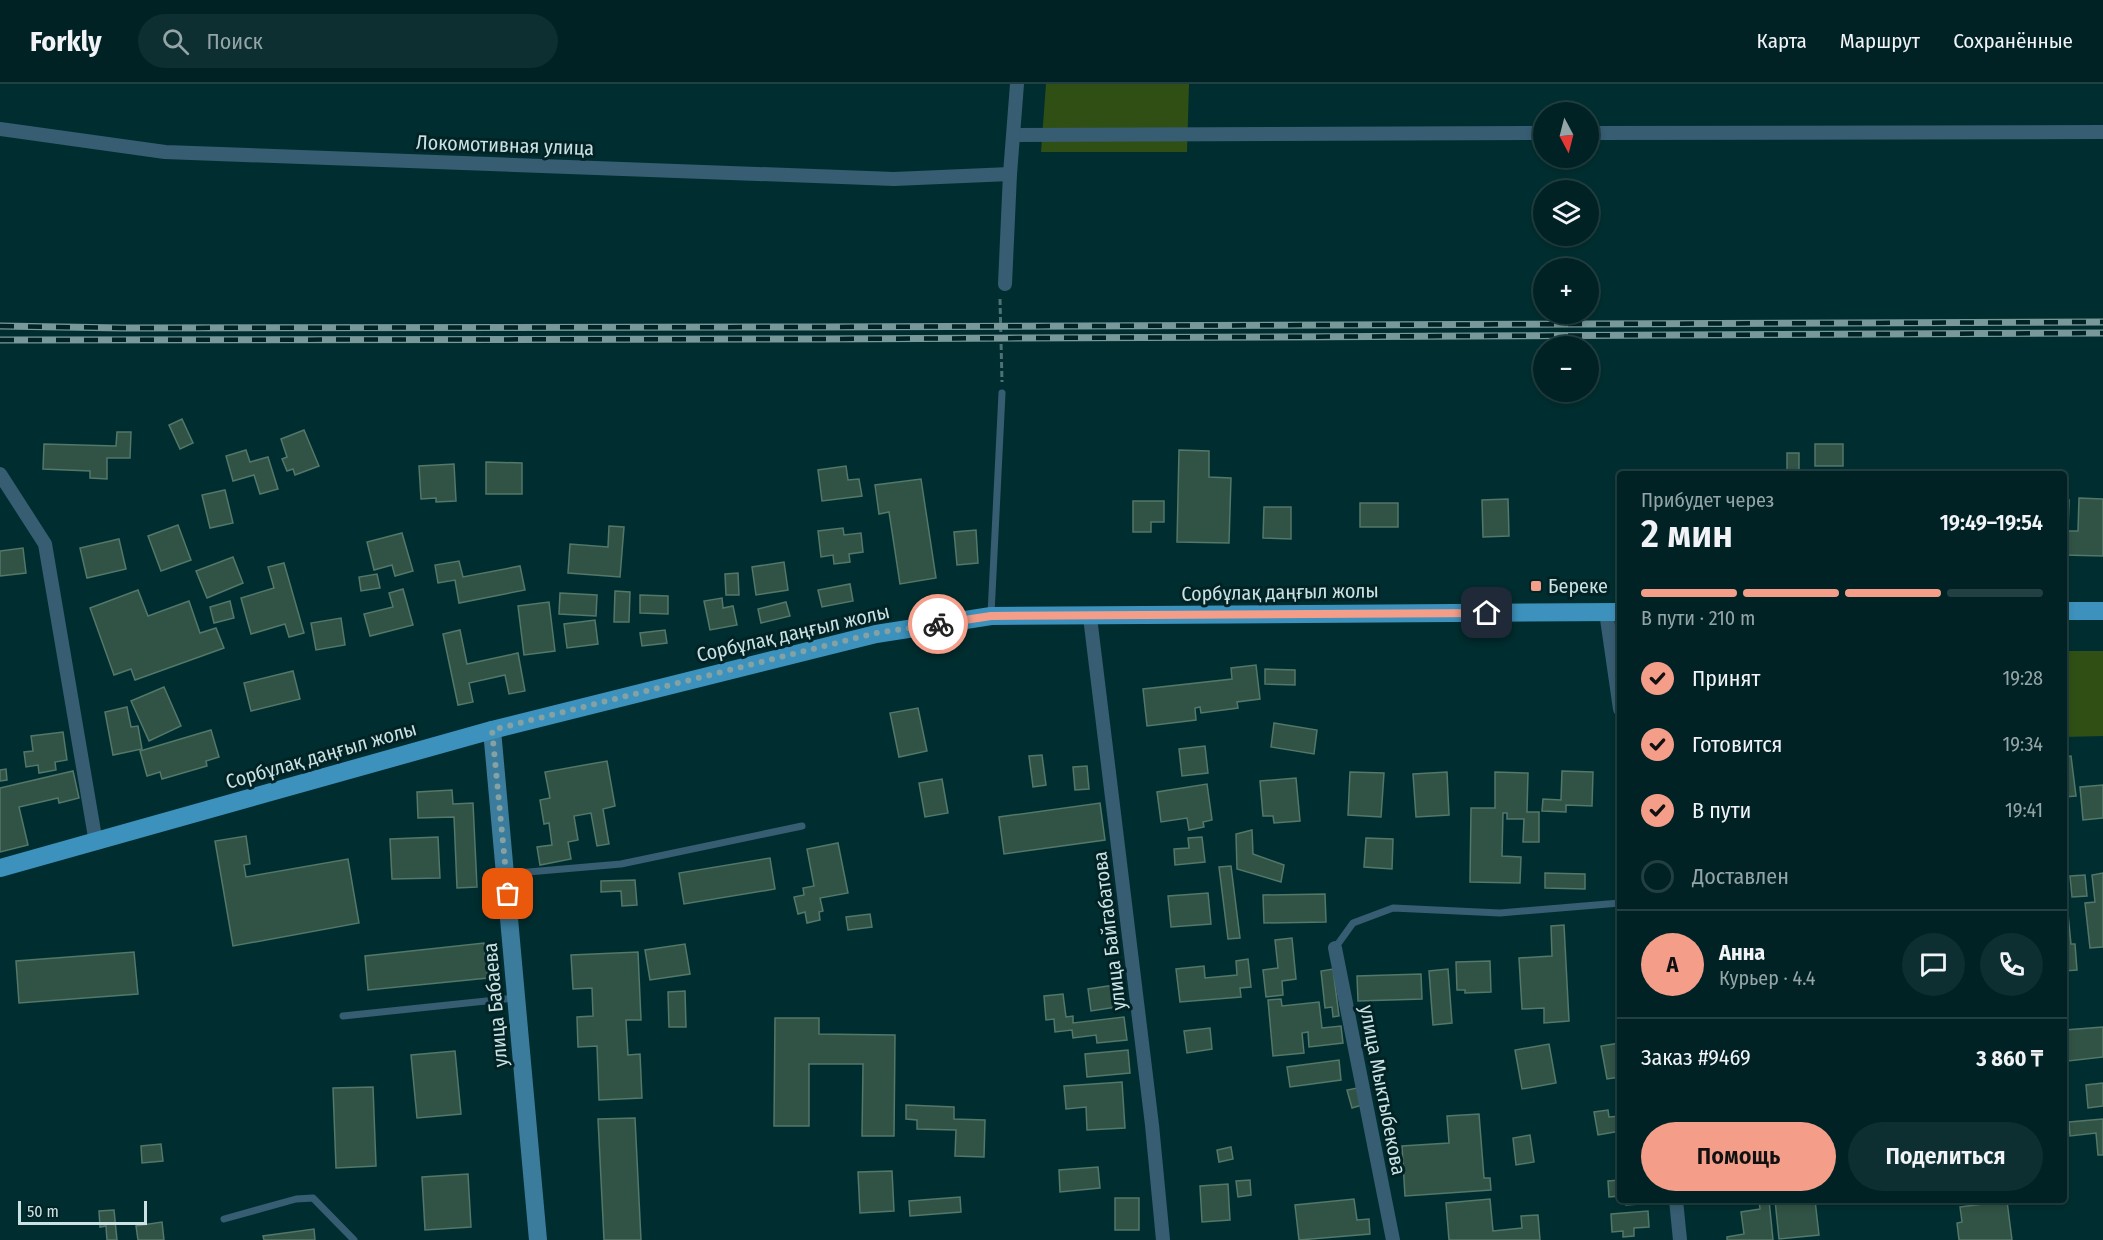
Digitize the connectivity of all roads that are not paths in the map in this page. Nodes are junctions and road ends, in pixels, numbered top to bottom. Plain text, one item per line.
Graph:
1 (1017, 84) edge
2 (0, 129) edge
3 (2103, 132) edge
4 (1533, 133) edge
5 (1599, 133) edge
6 (1014, 135) junction
7 (1010, 174) junction
8 (1005, 284) dead end
9 (1002, 393) road end
10 (0, 474) edge
11 (2067, 611) edge
12 (2103, 611) edge
13 (1613, 612) edge
14 (991, 616) junction
15 (1090, 617) junction
16 (1617, 667) edge
17 (492, 730) junction
18 (802, 826) dead end
19 (96, 843) junction
20 (0, 868) edge
21 (506, 874) junction
22 (1617, 903) edge
23 (1335, 948) joint
24 (518, 998) junction
25 (343, 1017) dead end
26 (1676, 1203) edge
27 (224, 1219) dead end
28 (354, 1240) edge
29 (538, 1240) edge
30 (1163, 1240) edge
31 (1394, 1240) edge
32 (1680, 1240) edge

1 - 6 street
2 - 7 street, Локомотивная улица
3 - 5 street
4 - 6 street
6 - 7 street
7 - 8 street
9 - 14 lane
10 - 19 street
11 - 12 main road
13 - 15 main road, Сорбұлақ даңғыл жолы
13 - 16 street
14 - 15 main road, Сорбұлақ даңғыл жолы
14 - 17 main road, Сорбұлақ даңғыл жолы
15 - 30 street, улица Байгабатова
17 - 19 main road, Сорбұлақ даңғыл жолы
17 - 21 street, улица Бабаева
18 - 21 lane
19 - 20 main road, Сорбұлақ даңғыл жолы
21 - 24 street, улица Бабаева
22 - 23 lane
23 - 31 street, улица Мыктыбекова
24 - 25 lane
24 - 29 street, улица Бабаева
26 - 32 street
27 - 28 lane

